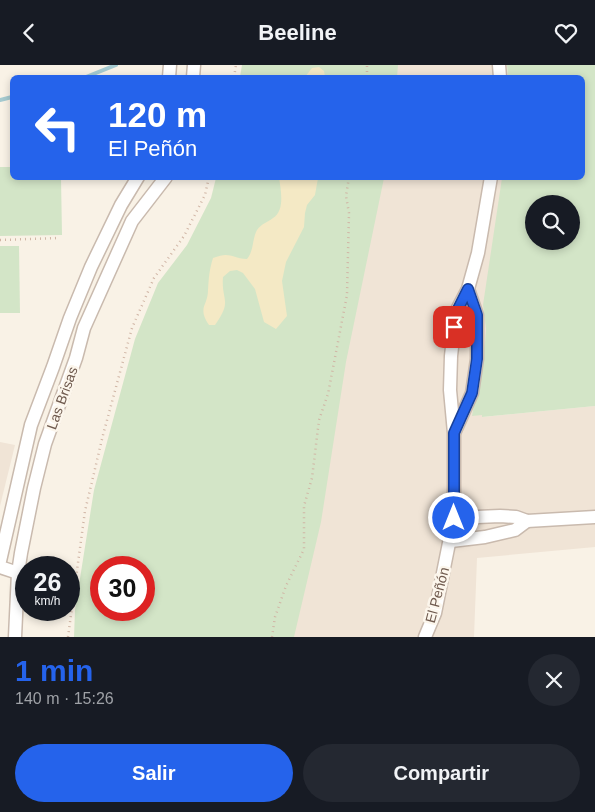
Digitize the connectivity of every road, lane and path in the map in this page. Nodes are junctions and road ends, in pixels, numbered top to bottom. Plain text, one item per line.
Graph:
1 (136, 180) edge
2 (164, 180) edge
3 (208, 180) edge
4 (349, 180) edge
5 (490, 180) edge
6 (0, 239) edge
7 (59, 239) dead end
8 (468, 289) junction
9 (454, 433) junction
10 (595, 517) edge
11 (454, 518) junction
12 (527, 521) junction
13 (451, 541) junction
14 (1, 546) edge
15 (21, 553) junction
16 (21, 556) edge
17 (0, 561) edge
18 (0, 567) edge
19 (15, 572) edge
20 (16, 621) edge
21 (15, 637) edge
22 (68, 637) edge
23 (272, 637) edge
24 (425, 637) edge

1 - 14 street, Las Brisas
2 - 15 street, Las Brisas
3 - 22 path
4 - 23 path
5 - 8 street, El Peñón
6 - 7 path
8 - 9 street, El Peñón
8 - 9 street, El Peñón
9 - 11 street, El Peñón
10 - 12 street
11 - 12 street
11 - 13 street, El Peñón
12 - 13 street
13 - 24 street, El Peñón
14 - 15 street
14 - 17 street, Las Brisas
15 - 16 street, Las Brisas
18 - 19 street
20 - 21 street, Las Brisas

